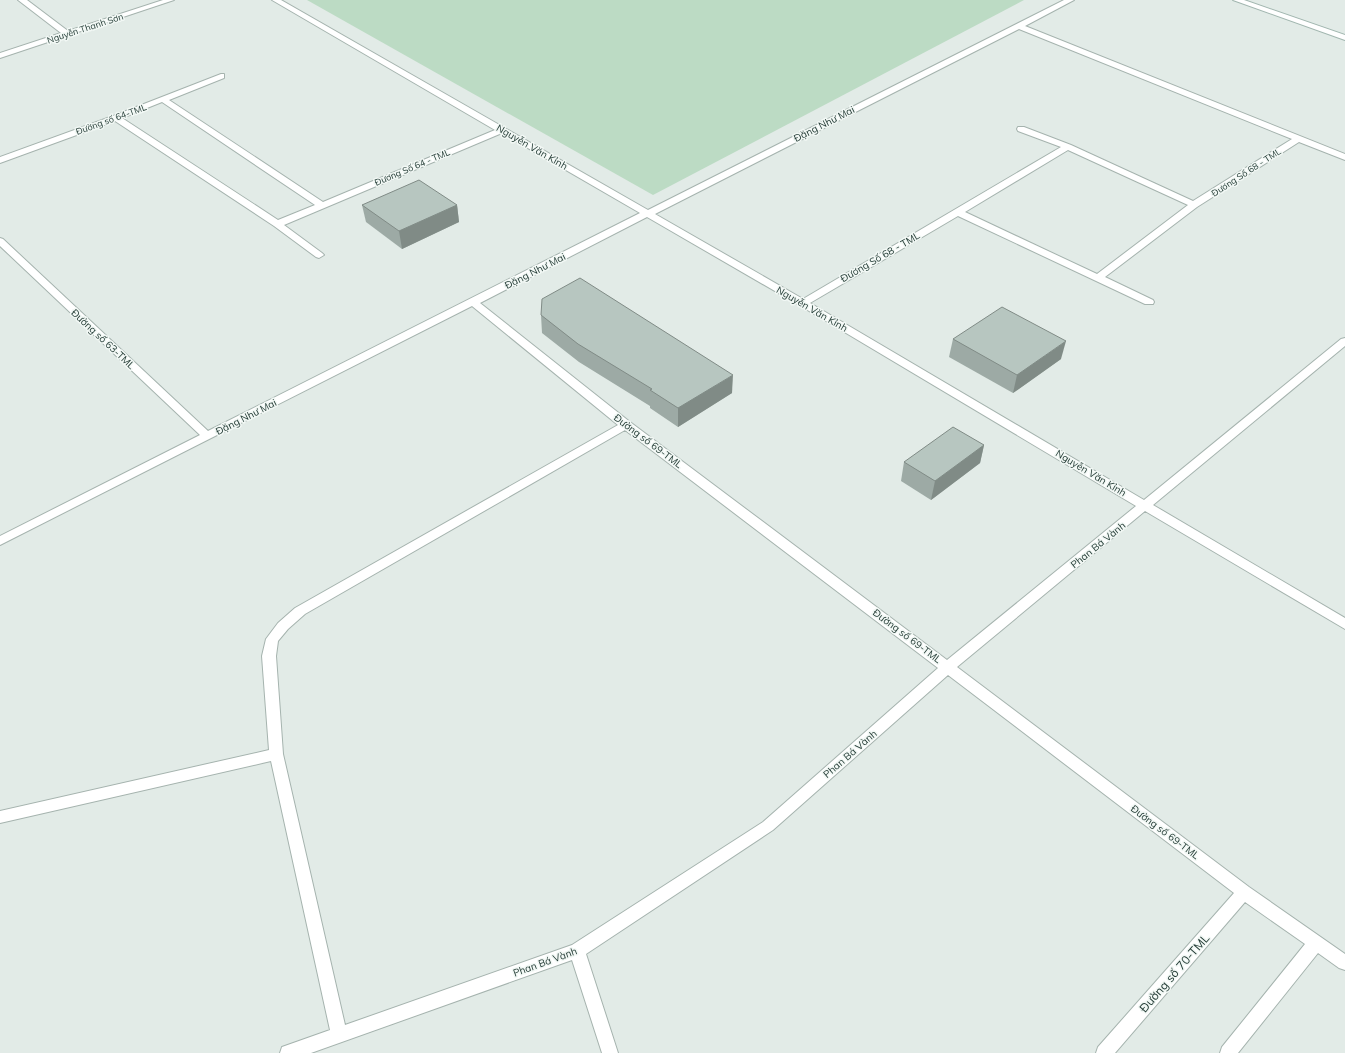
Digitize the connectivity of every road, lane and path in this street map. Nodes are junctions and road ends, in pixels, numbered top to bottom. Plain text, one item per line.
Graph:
1 (22, 0) edge
2 (170, 0) edge
3 (276, 0) edge
4 (1070, 0) edge
5 (1237, 0) edge
6 (1018, 26) junction
7 (67, 34) junction
8 (1345, 38) edge
9 (0, 56) edge
10 (221, 76) dead end
11 (164, 100) junction
12 (116, 118) junction
13 (1021, 129) dead end
14 (502, 130) junction
15 (1298, 139) junction
16 (1068, 147) junction
17 (1345, 158) edge
18 (0, 160) edge
19 (322, 205) junction
20 (1194, 205) junction
21 (958, 212) junction
22 (647, 214) junction
23 (277, 224) junction
24 (0, 241) edge
25 (319, 255) dead end
26 (1098, 278) junction
27 (473, 302) junction
28 (1149, 302) dead end
29 (803, 303) junction
30 (1345, 341) edge
31 (626, 425) junction
32 (207, 436) junction
33 (1146, 506) junction
34 (0, 541) edge
35 (1345, 624) edge
36 (948, 667) junction
37 (276, 754) junction
38 (0, 817) edge
39 (1244, 892) junction
40 (1316, 943) junction
41 (577, 951) junction
42 (1345, 963) edge
43 (340, 1035) junction
44 (288, 1053) edge
45 (610, 1053) edge
46 (1104, 1053) edge
47 (1228, 1053) edge

1 - 7 street
2 - 7 street, Nguyễn Thanh Sơn
3 - 14 street, Nguyễn Văn Kỉnh
4 - 6 street, Đặng Như Mai
5 - 8 street
6 - 15 street
6 - 22 street, Đặng Như Mai
7 - 9 street, Nguyễn Thanh Sơn
10 - 11 street, Đường số 64-TML
11 - 12 street, Đường số 64-TML
11 - 19 street
12 - 18 street, Đường số 64-TML
12 - 23 street
13 - 16 street
14 - 19 street, Đương Số 64 - TML
14 - 22 street, Nguyễn Văn Kỉnh
15 - 17 street
15 - 20 street, Đương Số 68 - TML
16 - 20 street
16 - 21 street, Đương Số 68 - TML
19 - 23 street, Đương Số 64 - TML
20 - 26 street, Đương Số 68 - TML
21 - 26 street
21 - 29 street, Đương Số 68 - TML
22 - 27 street, Đặng Như Mai
22 - 29 street, Nguyễn Văn Kỉnh
23 - 25 street
24 - 32 street, Đường số 63-TML
26 - 28 street
27 - 31 street, Đường số 69-TML
27 - 32 street, Đặng Như Mai
29 - 33 street, Nguyễn Văn Kỉnh
30 - 33 street, Phan Bá Vành
31 - 36 street, Đường số 69-TML
31 - 37 street
32 - 34 street, Đặng Như Mai
33 - 35 street, Nguyễn Văn Kỉnh
33 - 36 street, Phan Bá Vành
36 - 39 street, Đường số 69-TML
36 - 41 street, Phan Bá Vành
37 - 38 street
37 - 43 street
39 - 40 street, Đường số 69-TML
39 - 46 street, Đường số 70-TML
40 - 42 street, Đường số 69-TML
40 - 47 street
41 - 43 street, Phan Bá Vành
41 - 45 street
43 - 44 street, Phan Bá Vành

